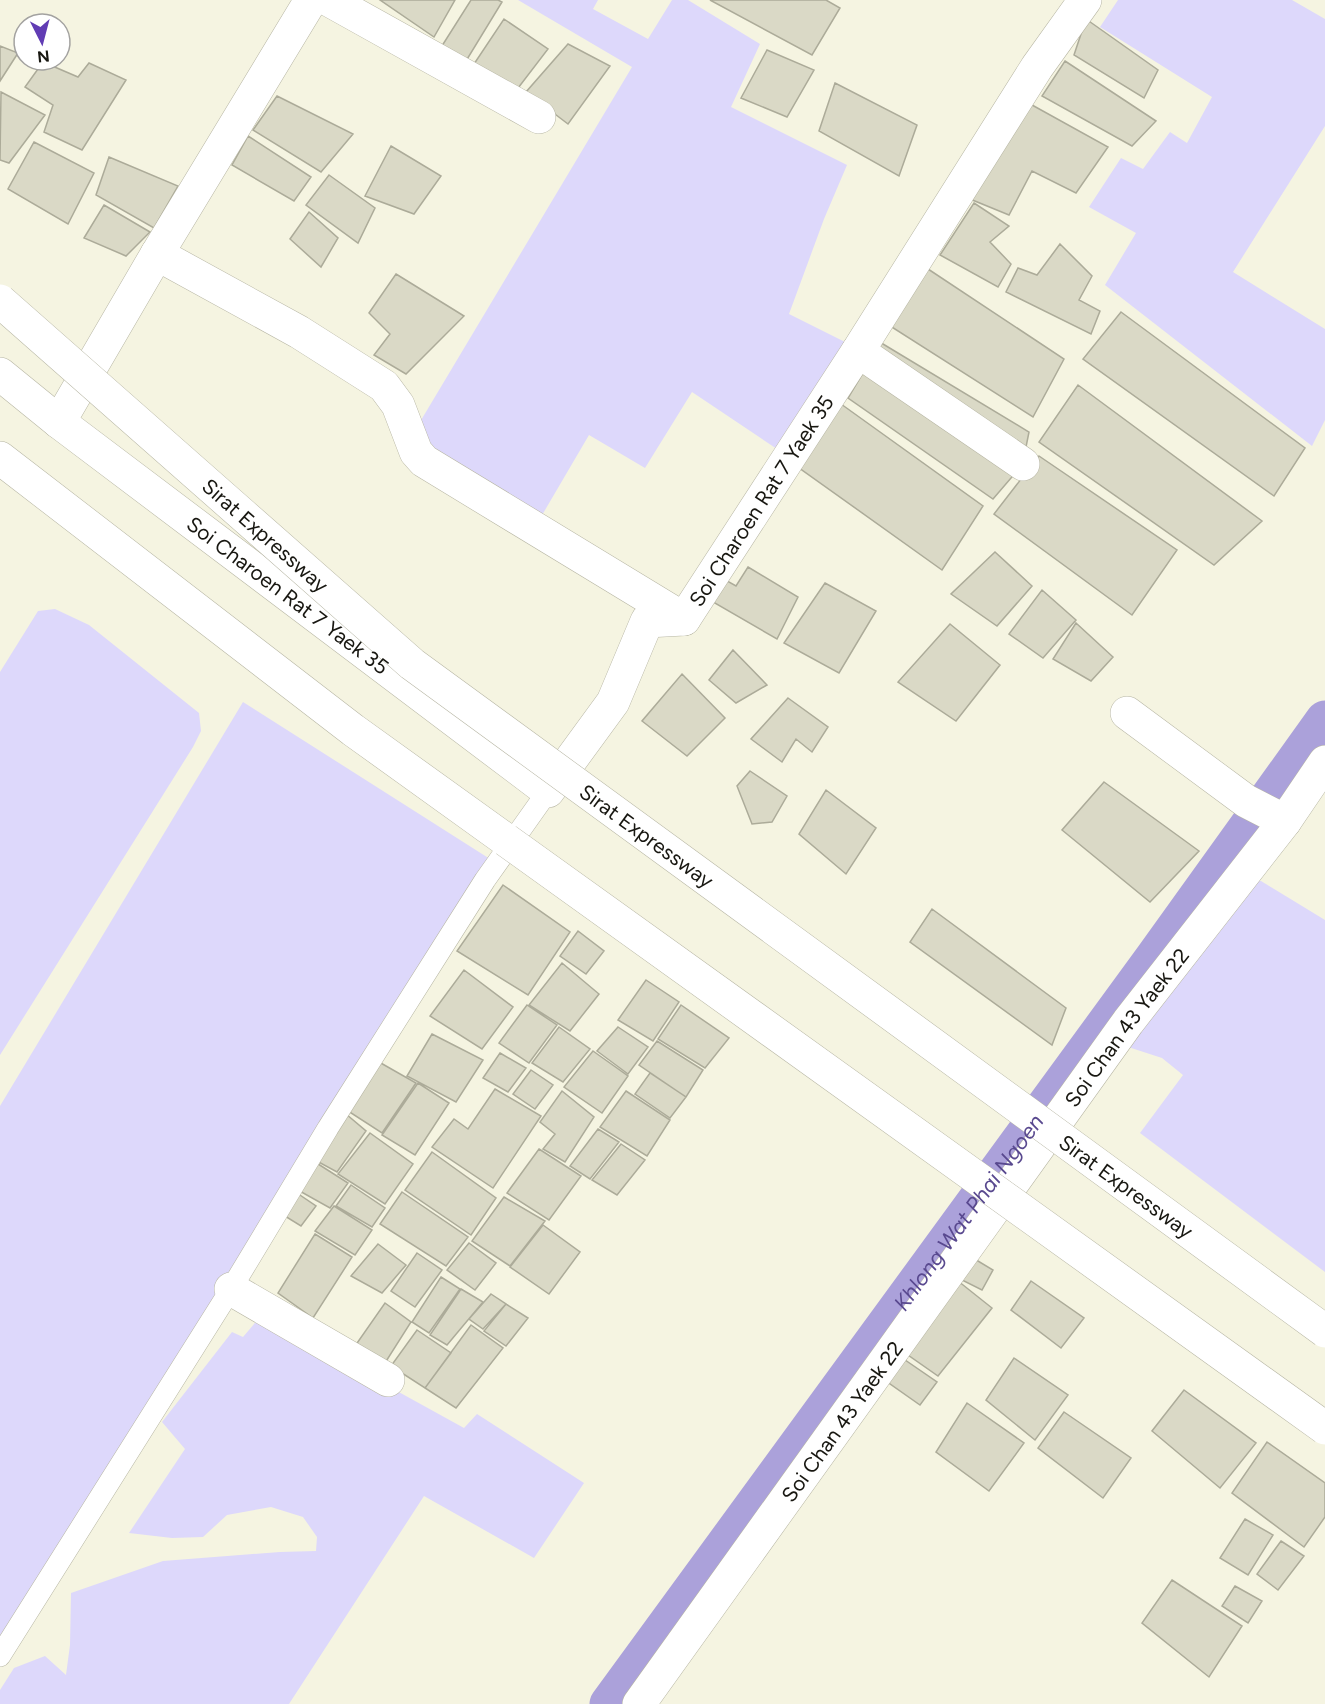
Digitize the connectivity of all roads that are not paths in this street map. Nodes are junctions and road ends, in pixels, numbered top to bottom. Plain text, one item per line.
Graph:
1 (311, 0) edge
2 (329, 0) edge
3 (1085, 0) edge
4 (538, 117) dead end
5 (157, 254) junction
6 (0, 301) edge
7 (858, 351) junction
8 (0, 374) edge
9 (59, 422) junction
10 (0, 458) edge
11 (1023, 464) dead end
12 (0, 469) edge
13 (65, 508) junction
14 (684, 619) junction
15 (1127, 712) dead end
16 (1325, 762) edge
17 (548, 791) junction
18 (1285, 821) junction
19 (231, 1289) junction
20 (1325, 1331) edge
21 (388, 1380) dead end
22 (1325, 1428) edge
23 (1, 1654) edge
24 (639, 1704) edge

1 - 5 main road
2 - 4 main road
3 - 7 main road, Soi Charoen Rat 7 Yaek 35
5 - 9 main road
5 - 14 main road
6 - 20 main road, Sirat Expressway, bridge
7 - 11 main road
7 - 14 main road, Soi Charoen Rat 7 Yaek 35
8 - 9 main road, Soi Charoen Rat 7 Yaek 35
9 - 17 main road, Soi Charoen Rat 7 Yaek 35
10 - 13 main road
12 - 13 main road
13 - 22 main road, bridge
14 - 17 main road, Soi Charoen Rat 7 Yaek 35
15 - 18 main road
16 - 18 main road, Soi Chan 43 Yaek 22
17 - 19 lane
18 - 24 main road, Soi Chan 43 Yaek 22
19 - 21 main road
19 - 23 lane

